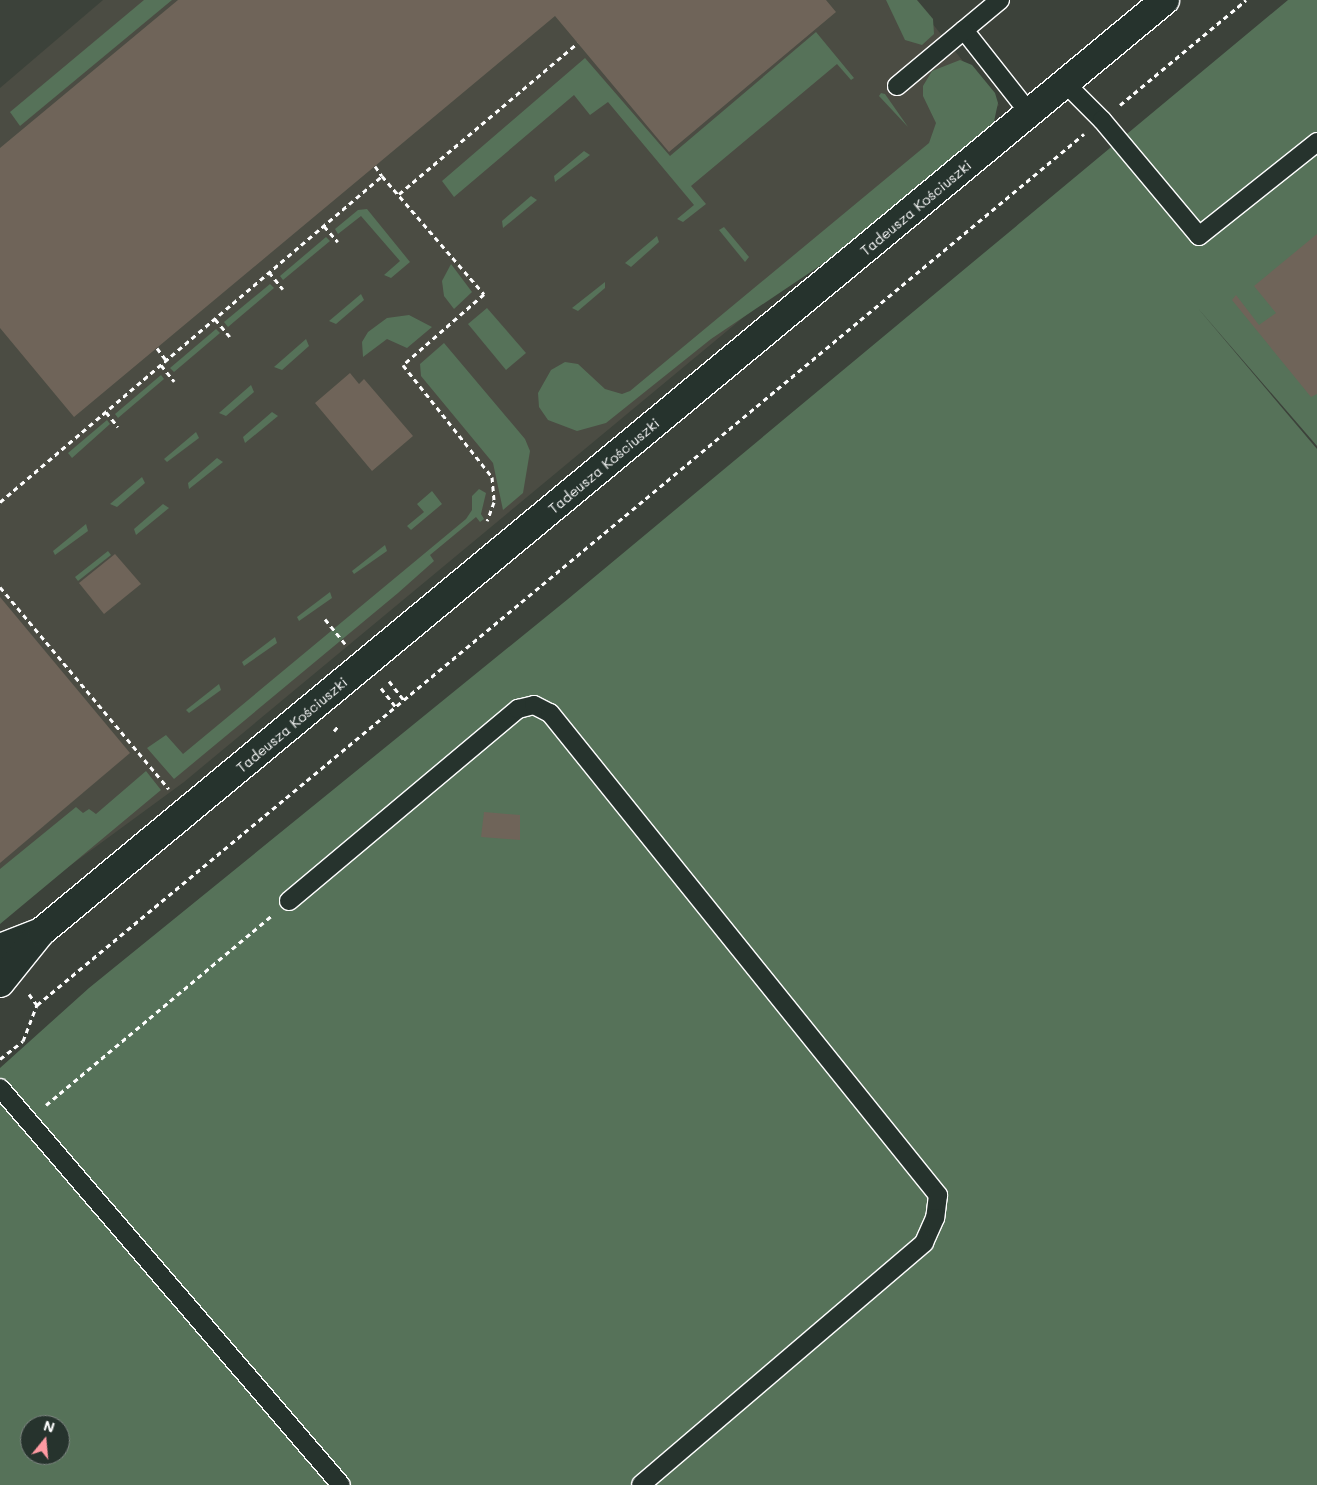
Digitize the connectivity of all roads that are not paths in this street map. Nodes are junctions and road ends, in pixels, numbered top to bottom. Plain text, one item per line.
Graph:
1 (1000, 0) edge
2 (1165, 0) edge
3 (964, 30) junction
4 (1066, 84) junction
5 (897, 86) dead end
6 (1030, 114) junction
7 (1317, 142) edge
8 (289, 901) road end
9 (41, 932) junction
10 (0, 948) edge
11 (0, 983) edge
12 (0, 1088) edge
13 (340, 1485) edge
14 (641, 1485) edge

1 - 3 lane
2 - 4 street, Tadeusza Kościuszki
3 - 5 lane
3 - 6 lane
4 - 6 street, Tadeusza Kościuszki
4 - 7 lane
6 - 9 street, Tadeusza Kościuszki
8 - 14 lane
9 - 10 street, Tadeusza Kościuszki
9 - 11 street, Tadeusza Kościuszki
12 - 13 lane

